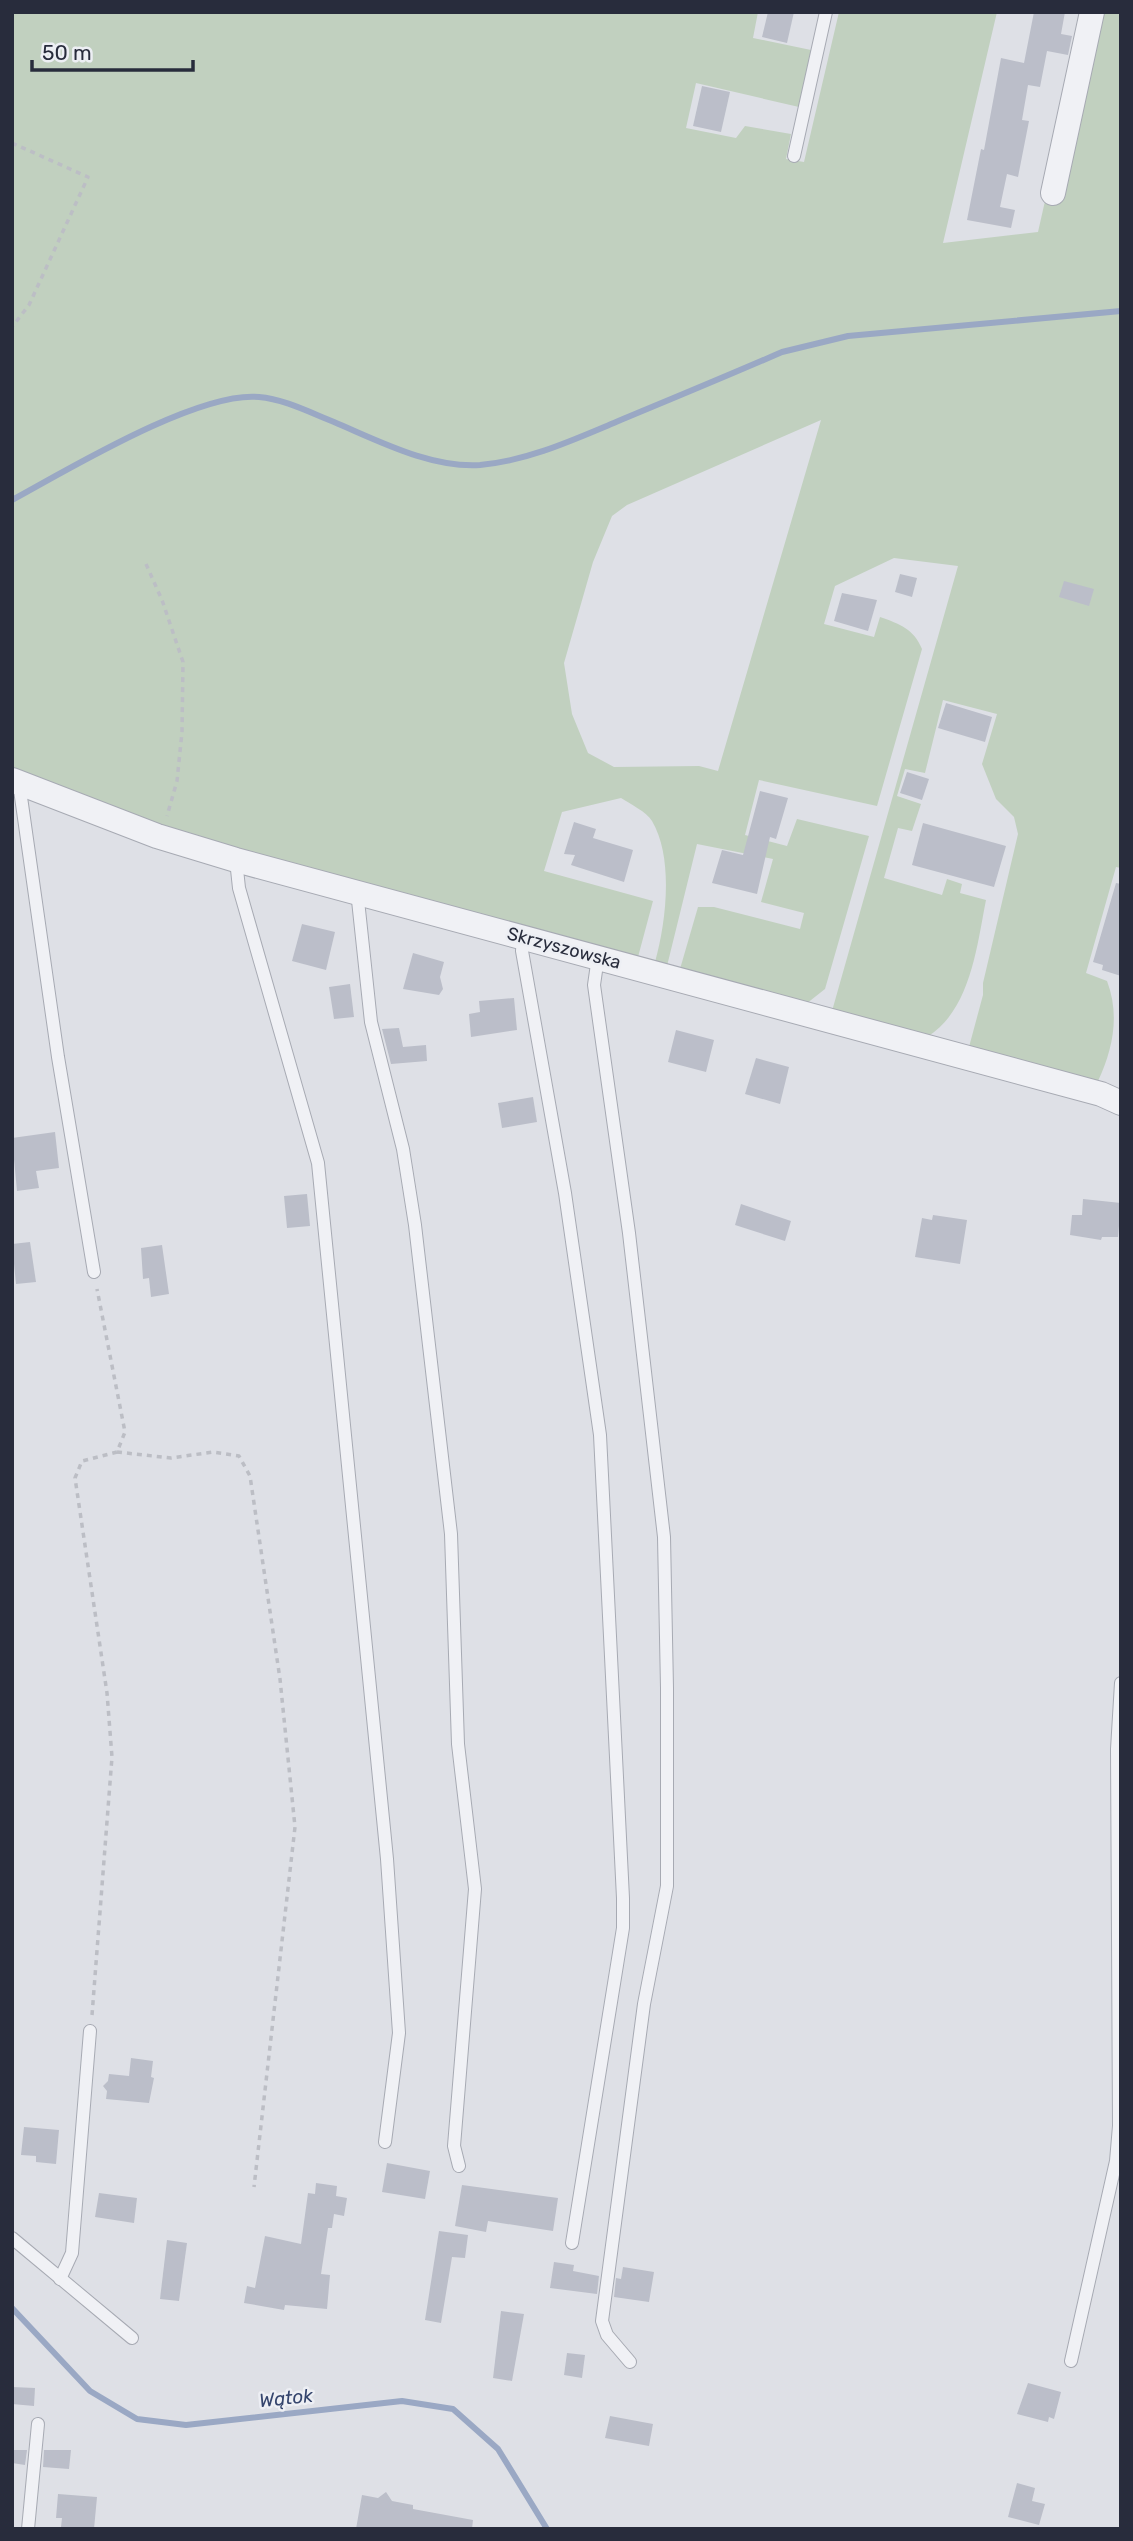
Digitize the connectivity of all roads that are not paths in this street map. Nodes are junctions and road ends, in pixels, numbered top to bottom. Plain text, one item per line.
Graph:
1 (827, 12) edge
2 (1092, 12) edge
3 (794, 156) dead end
4 (1053, 193) dead end
5 (16, 781) edge
6 (236, 860) junction
7 (357, 891) junction
8 (523, 937) junction
9 (598, 957) junction
10 (1121, 1102) edge
11 (94, 1272) road end
12 (1121, 1683) edge
13 (90, 2031) road end
14 (385, 2142) dead end
15 (460, 2166) dead end
16 (12, 2238) edge
17 (572, 2243) dead end
18 (60, 2278) junction
19 (132, 2339) dead end
20 (1071, 2361) dead end
21 (630, 2362) dead end
22 (38, 2424) dead end
23 (28, 2529) edge

1 - 3 lane
2 - 4 street
5 - 6 street, Skrzyszowska
5 - 11 lane
6 - 7 street, Skrzyszowska
6 - 14 lane
7 - 8 street, Skrzyszowska
7 - 15 lane
8 - 9 street, Skrzyszowska
8 - 17 lane
9 - 10 street, Skrzyszowska
9 - 21 lane
12 - 20 lane
13 - 18 lane
16 - 18 lane
18 - 19 lane
22 - 23 lane

